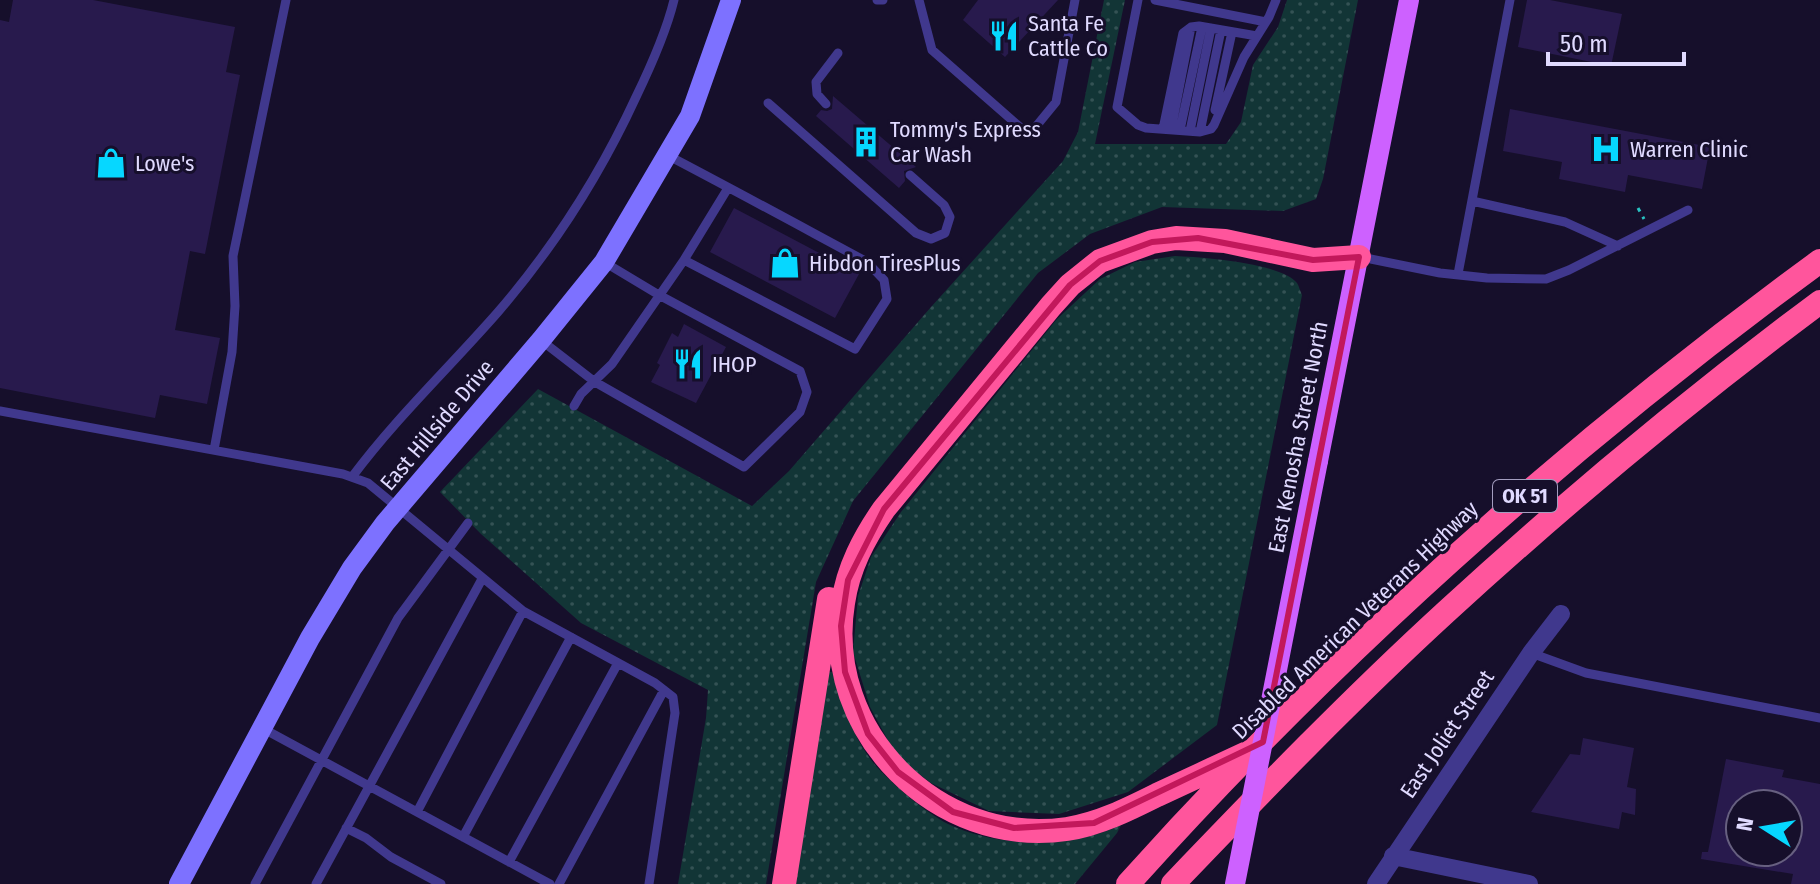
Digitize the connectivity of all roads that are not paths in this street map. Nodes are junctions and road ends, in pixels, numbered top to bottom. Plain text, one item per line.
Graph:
1 (286, 0) edge
2 (674, 0) edge
3 (877, 0) edge
4 (883, 0) edge
5 (919, 0) edge
6 (1075, 0) edge
7 (1138, 0) edge
8 (1155, 0) edge
9 (1276, 0) edge
10 (1409, 0) edge
11 (1510, 0) edge
12 (732, 1) edge
13 (1266, 22) junction
14 (1211, 29) junction
15 (1257, 36) junction
16 (838, 53) dead end
17 (768, 103) dead end
18 (826, 104) dead end
19 (1186, 130) junction
20 (667, 155) junction
21 (910, 175) dead end
22 (728, 188) junction
23 (1472, 201) junction
24 (1688, 210) dead end
25 (1618, 246) junction
26 (1359, 257) junction
27 (684, 260) junction
28 (1820, 261) edge
29 (604, 262) junction
30 (1458, 274) junction
31 (659, 295) junction
32 (1820, 302) edge
33 (541, 340) junction
34 (595, 382) junction
35 (574, 406) dead end
36 (0, 411) edge
37 (214, 450) junction
38 (352, 477) junction
39 (399, 507) junction
40 (468, 523) dead end
41 (448, 550) junction
42 (482, 579) junction
43 (523, 611) junction
44 (1561, 614) dead end
45 (571, 637) junction
46 (1531, 653) junction
47 (618, 663) junction
48 (664, 690) junction
49 (1820, 718) edge
50 (262, 728) junction
51 (1256, 749) junction
52 (321, 760) junction
53 (369, 786) junction
54 (417, 812) junction
55 (346, 828) junction
56 (463, 837) junction
57 (1393, 856) junction
58 (509, 862) junction
59 (179, 884) edge
60 (255, 884) edge
61 (316, 884) edge
62 (441, 884) edge
63 (550, 884) edge
64 (559, 884) edge
65 (649, 884) edge
66 (784, 884) edge
67 (1128, 884) edge
68 (1173, 884) edge
69 (1235, 884) edge
70 (1376, 884) edge
71 (1529, 884) edge

1 - 37 lane
2 - 38 lane
3 - 4 lane
5 - 6 lane
7 - 19 lane
8 - 13 lane
9 - 13 lane
10 - 26 main road, East Kenosha Street North
11 - 23 lane
12 - 20 street, East Hillside Drive
13 - 15 lane
14 - 15 lane
14 - 19 lane
14 - 19 lane
14 - 19 lane
15 - 19 lane
16 - 18 lane
17 - 21 lane
20 - 22 lane
20 - 29 street, East Hillside Drive
22 - 27 lane
22 - 27 lane
23 - 25 lane
23 - 30 lane
24 - 25 lane
25 - 30 lane
26 - 30 lane
26 - 51 highway
26 - 66 highway
26 - 69 main road, East Kenosha Street North, bridge
27 - 31 lane
28 - 51 highway, Disabled American Veterans Highway / OK 51
29 - 31 lane
29 - 33 street, East Hillside Drive
31 - 34 lane
31 - 34 lane
32 - 68 highway, OK 51
33 - 34 lane
33 - 39 street, East Hillside Drive
34 - 35 lane
36 - 37 lane
37 - 38 lane
38 - 39 lane
39 - 41 lane
39 - 50 street, East Hillside Drive
40 - 41 lane
41 - 42 lane
41 - 52 lane
42 - 43 lane
42 - 53 lane
43 - 45 lane
43 - 54 lane
44 - 46 street, East Joliet Street
45 - 47 lane
45 - 56 lane
46 - 49 lane
46 - 57 street, East Joliet Street
47 - 48 lane
47 - 58 lane
48 - 64 lane
48 - 65 lane
50 - 52 lane
50 - 59 street, East Hillside Drive
51 - 67 highway, Disabled American Veterans Highway / OK 51
52 - 53 lane
52 - 60 lane
53 - 54 lane
53 - 55 lane
54 - 56 lane
55 - 61 lane
55 - 62 lane
56 - 58 lane
57 - 70 street, East Joliet Street
57 - 71 street
58 - 63 lane

